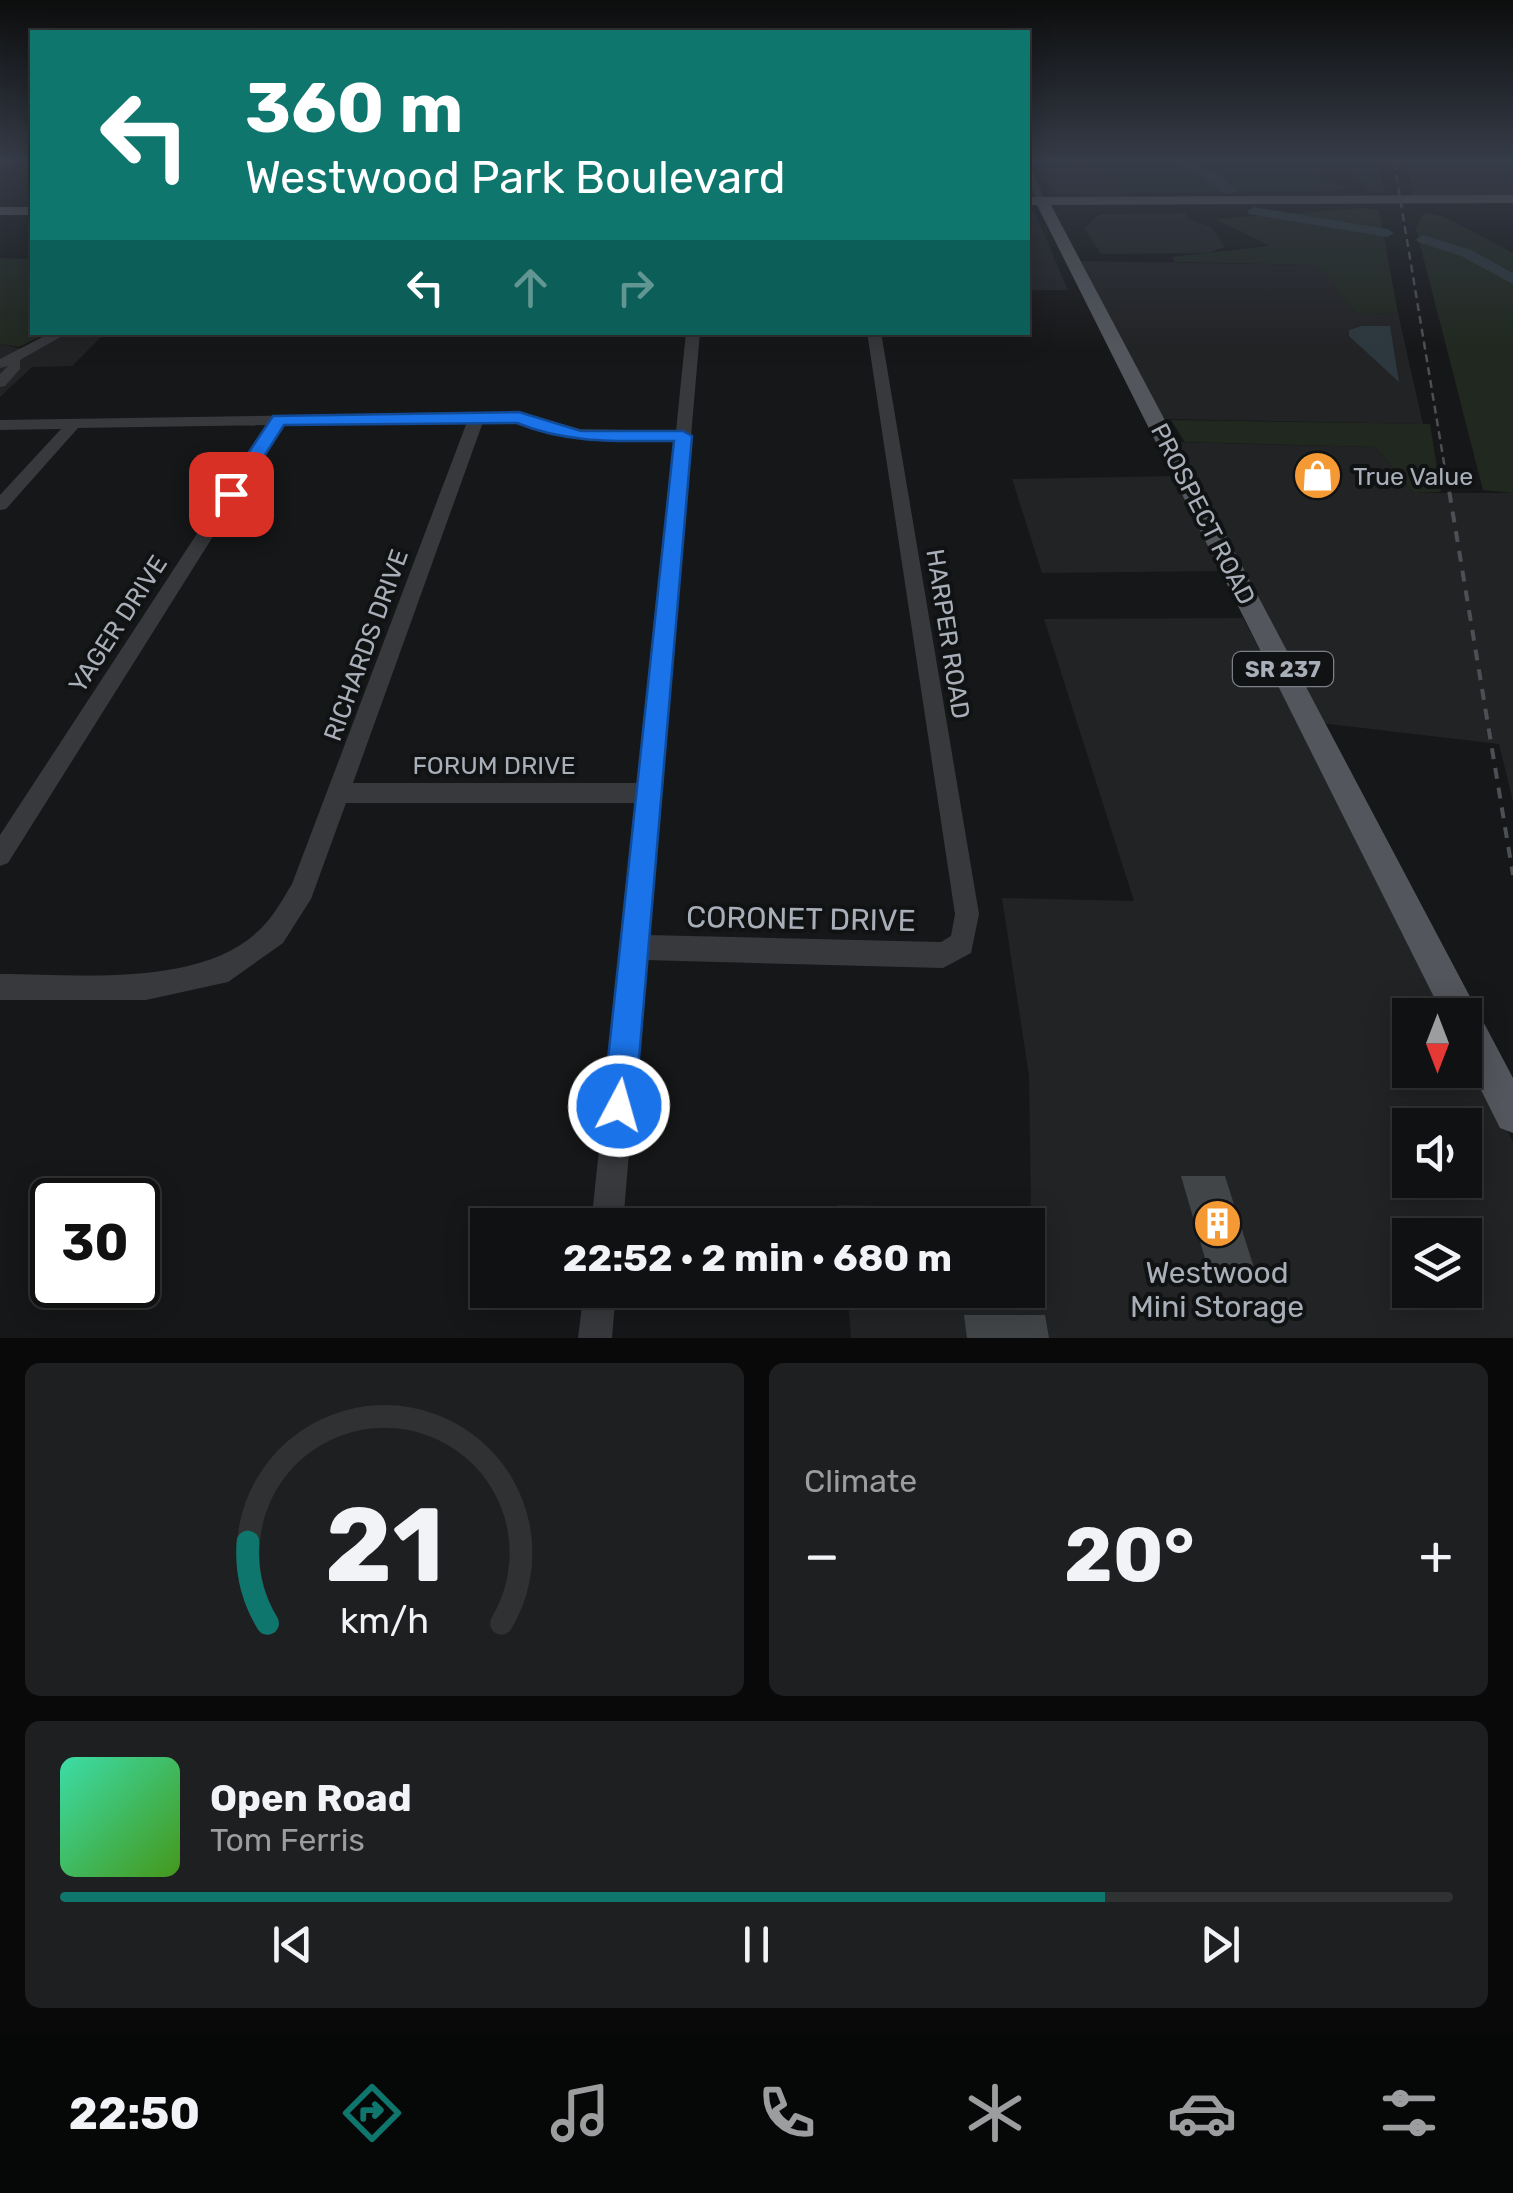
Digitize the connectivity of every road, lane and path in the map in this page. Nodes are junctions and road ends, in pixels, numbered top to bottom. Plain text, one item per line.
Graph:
1 (1047, 224) edge
2 (58, 335) edge
3 (693, 335) edge
4 (874, 335) edge
5 (4, 371) edge
6 (477, 418) junction
7 (279, 420) junction
8 (74, 424) junction
9 (0, 426) edge
10 (683, 436) junction
11 (0, 504) edge
12 (338, 793) junction
13 (650, 793) junction
14 (0, 856) edge
15 (962, 944) joint
16 (635, 947) junction
17 (4, 993) edge
18 (1452, 998) edge
19 (1482, 1055) edge
20 (1513, 1115) edge
21 (609, 1208) edge
22 (598, 1308) edge
23 (596, 1338) edge

1 - 18 main road, PROSPECT ROAD / SR 237
2 - 5 street
3 - 10 street
4 - 15 street, HARPER ROAD
6 - 7 street
6 - 10 street
6 - 12 street, RICHARDS DRIVE
7 - 8 street
7 - 14 street, YAGER DRIVE
8 - 9 street
8 - 11 street
10 - 13 street
12 - 13 street, FORUM DRIVE
12 - 17 street, RICHARDS DRIVE
13 - 16 street
15 - 16 street, CORONET DRIVE
16 - 21 street
19 - 20 main road
22 - 23 street

